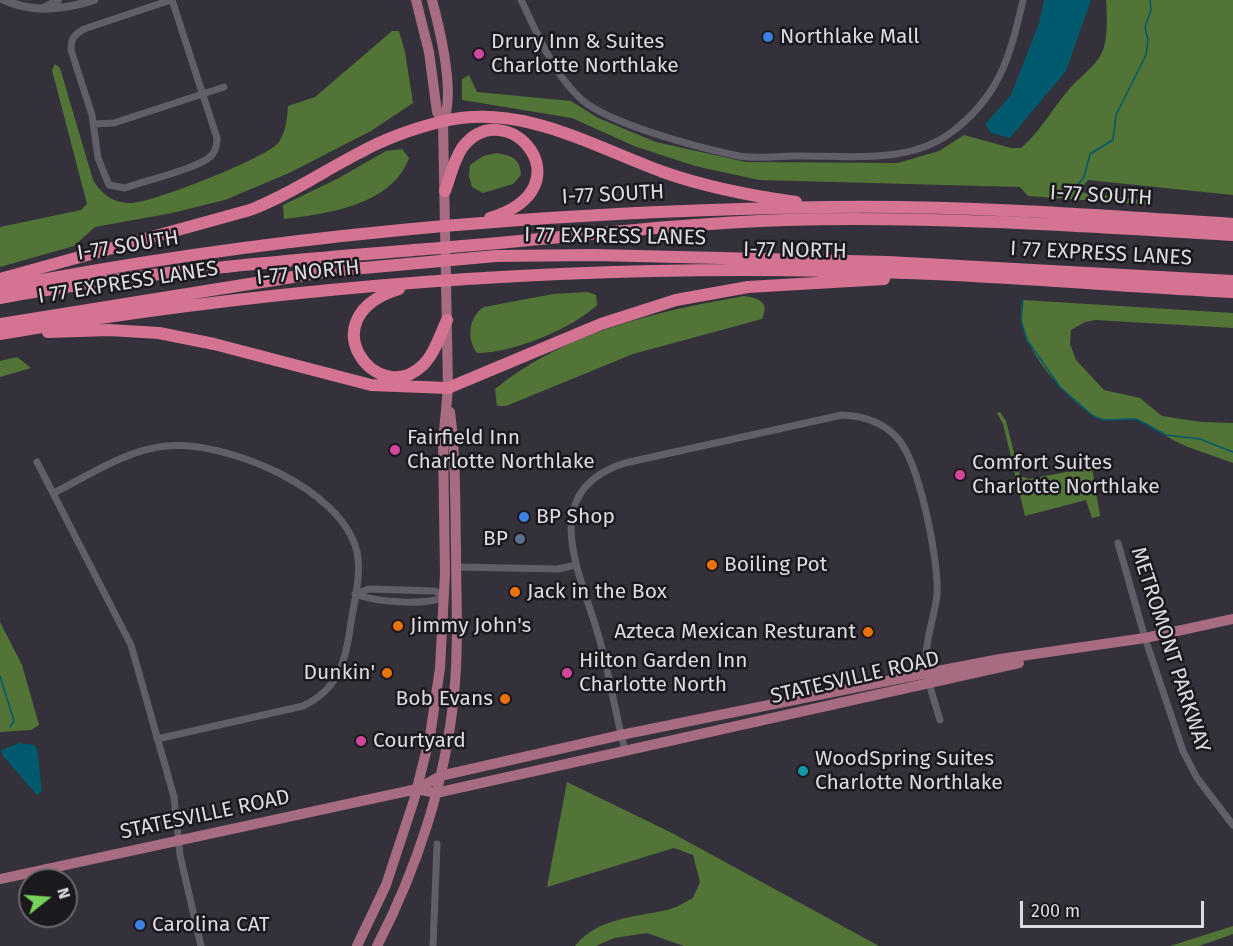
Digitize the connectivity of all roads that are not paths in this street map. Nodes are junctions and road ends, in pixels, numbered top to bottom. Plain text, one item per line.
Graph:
1 (4, 0) edge
2 (58, 0) edge
3 (94, 0) edge
4 (172, 0) edge
5 (416, 0) edge
6 (432, 0) edge
7 (516, 0) edge
8 (1023, 0) edge
9 (523, 4) edge
10 (44, 8) junction
11 (224, 87) dead end
12 (203, 94) junction
13 (443, 122) junction
14 (94, 124) junction
15 (445, 197) junction
16 (830, 207) junction
17 (471, 224) junction
18 (1233, 224) edge
19 (1233, 235) edge
20 (954, 276) junction
21 (0, 279) edge
22 (1233, 281) edge
23 (419, 283) junction
24 (0, 288) edge
25 (1233, 292) edge
26 (0, 298) edge
27 (447, 320) junction
28 (0, 324) edge
29 (0, 334) edge
30 (448, 388) junction
31 (37, 462) dead end
32 (54, 493) junction
33 (1118, 543) dead end
34 (576, 565) junction
35 (456, 567) junction
36 (355, 594) junction
37 (445, 597) junction
38 (1233, 619) edge
39 (1145, 638) junction
40 (928, 677) junction
41 (722, 714) junction
42 (708, 717) junction
43 (940, 720) dead end
44 (696, 733) junction
45 (621, 735) junction
46 (157, 738) junction
47 (673, 738) junction
48 (625, 750) junction
49 (440, 776) junction
50 (417, 789) junction
51 (436, 793) junction
52 (1233, 825) edge
53 (179, 841) junction
54 (437, 844) dead end
55 (0, 879) edge
56 (386, 885) junction
57 (201, 946) edge
58 (357, 946) edge
59 (365, 946) edge
60 (377, 946) edge
61 (433, 946) edge

1 - 10 street
2 - 10 street
3 - 10 street
4 - 12 street
4 - 14 street
5 - 13 main road
6 - 13 main road
7 - 9 street
8 - 9 street
11 - 12 street
12 - 14 street
12 - 14 street
13 - 15 main road
13 - 16 highway
13 - 21 highway
15 - 17 highway
15 - 27 main road
16 - 17 highway, I-77 SOUTH
16 - 18 highway, I-77 SOUTH
17 - 24 highway, I-77 SOUTH
19 - 26 highway, I 77 EXPRESS LANES
20 - 23 highway, I-77 NORTH
20 - 25 highway, I-77 NORTH
20 - 30 highway
22 - 28 highway, I 77 EXPRESS LANES
23 - 27 highway
23 - 29 highway, I-77 NORTH
27 - 30 main road
29 - 30 highway
30 - 35 main road
30 - 37 main road
31 - 32 street
32 - 36 street
32 - 46 street
33 - 39 street, METROMONT PARKWAY
34 - 35 street
34 - 40 street
34 - 45 street
35 - 49 main road
36 - 37 street
36 - 46 street
37 - 50 main road
38 - 39 main road, STATESVILLE ROAD
39 - 40 main road, STATESVILLE ROAD
39 - 52 street, METROMONT PARKWAY
40 - 41 main road, STATESVILLE ROAD
40 - 43 street
40 - 44 main road, STATESVILLE ROAD
41 - 42 main road, STATESVILLE ROAD
41 - 44 main road
42 - 45 main road, STATESVILLE ROAD
42 - 47 main road
44 - 47 main road, STATESVILLE ROAD
45 - 48 street
45 - 49 main road, STATESVILLE ROAD
46 - 53 street
47 - 48 main road, STATESVILLE ROAD
48 - 51 main road, STATESVILLE ROAD
49 - 50 main road, STATESVILLE ROAD
49 - 51 main road
50 - 51 main road, STATESVILLE ROAD
50 - 53 main road, STATESVILLE ROAD
50 - 56 main road
51 - 60 main road
53 - 55 main road, STATESVILLE ROAD
53 - 57 street
54 - 61 street
56 - 58 main road
56 - 59 main road

